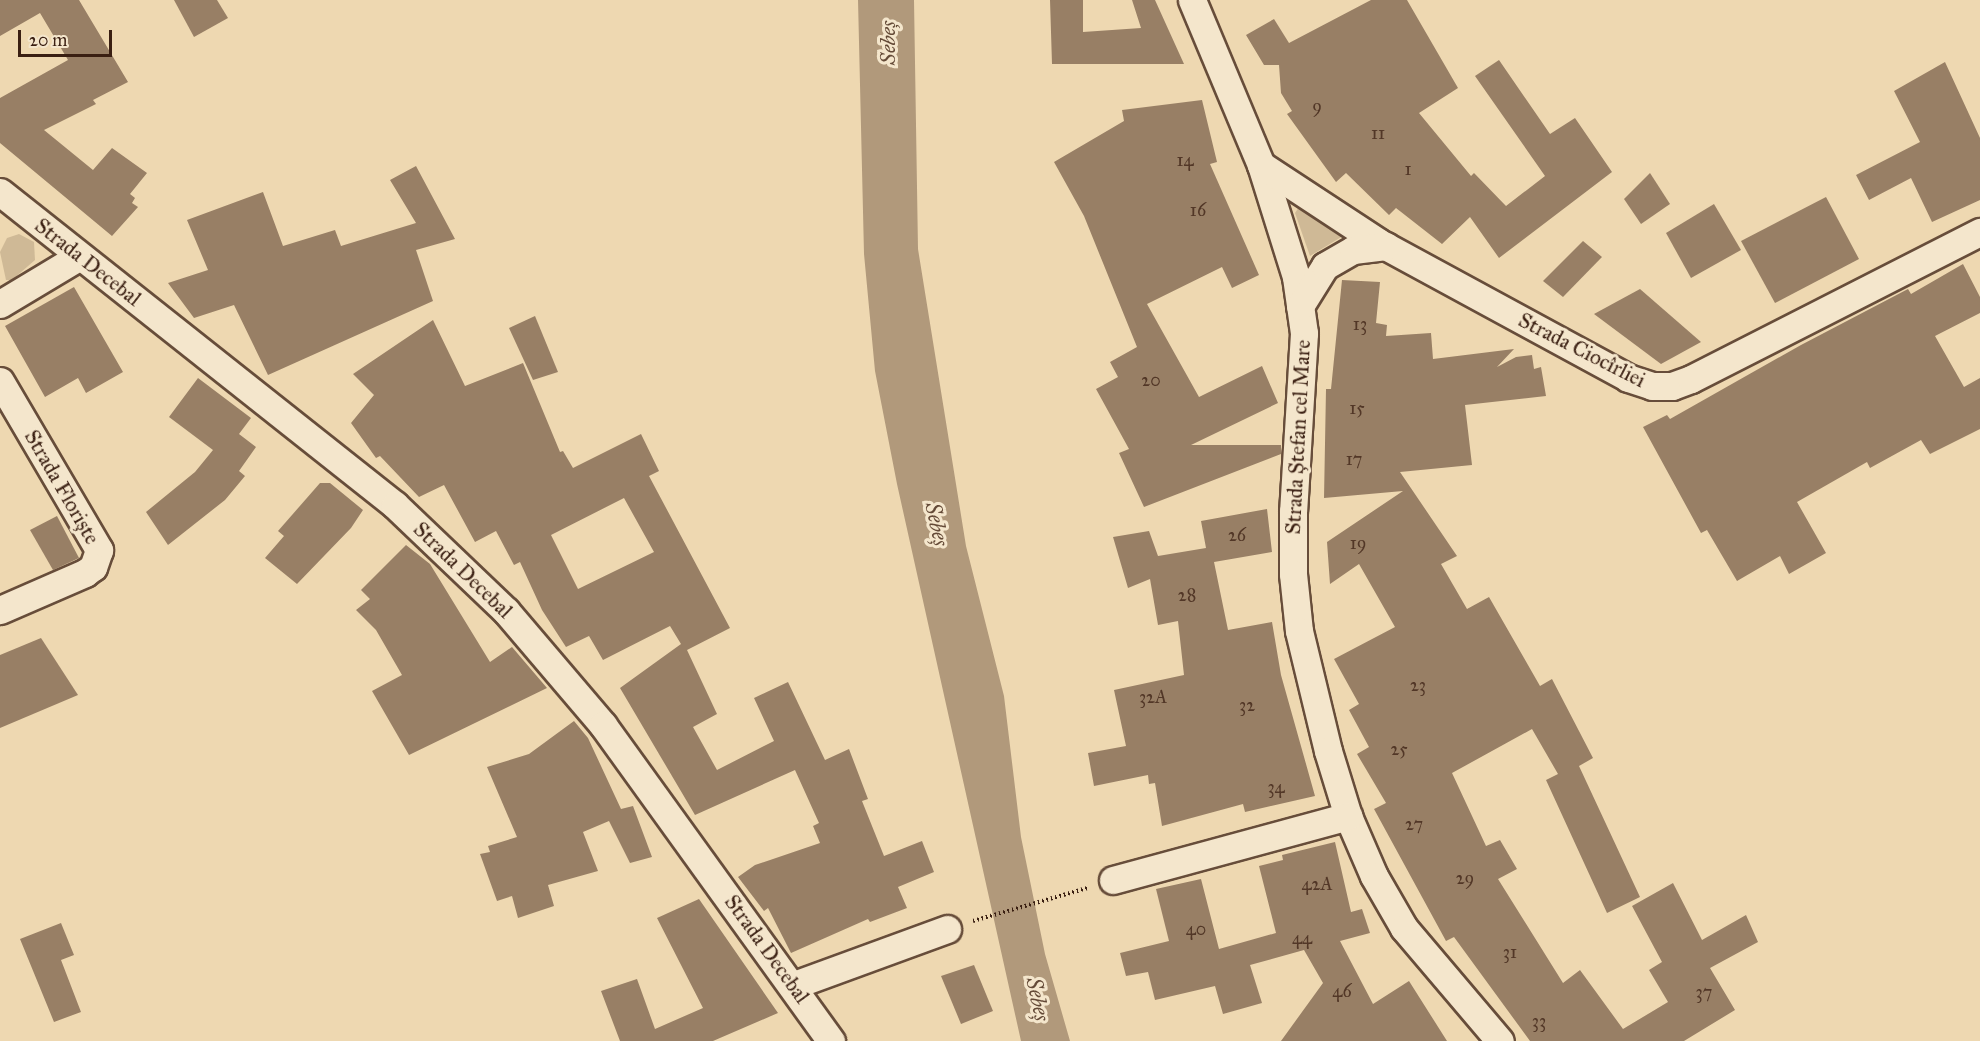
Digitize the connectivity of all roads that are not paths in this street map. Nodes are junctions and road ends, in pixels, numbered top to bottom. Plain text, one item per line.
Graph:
1 (1192, 0) edge
2 (1261, 165) junction
3 (0, 192) edge
4 (1980, 232) edge
5 (1386, 246) junction
6 (80, 256) junction
7 (0, 304) edge
8 (1300, 306) junction
9 (0, 381) edge
10 (0, 610) edge
11 (1348, 816) junction
12 (1113, 880) road end
13 (946, 929) road end
14 (794, 985) junction
15 (831, 1041) edge
16 (1500, 1041) edge

1 - 2 street, Strada Ștefan cel Mare
2 - 5 street, Strada Ciocîrliei
2 - 8 street, Strada Ștefan cel Mare
3 - 6 street, Strada Decebal
4 - 5 street, Strada Ciocîrliei
5 - 8 street
6 - 7 street
6 - 14 street, Strada Decebal
8 - 11 street, Strada Ștefan cel Mare
9 - 10 street, Strada Floriște
11 - 12 street
11 - 16 street, Strada Ștefan cel Mare
13 - 14 street
14 - 15 street, Strada Decebal

